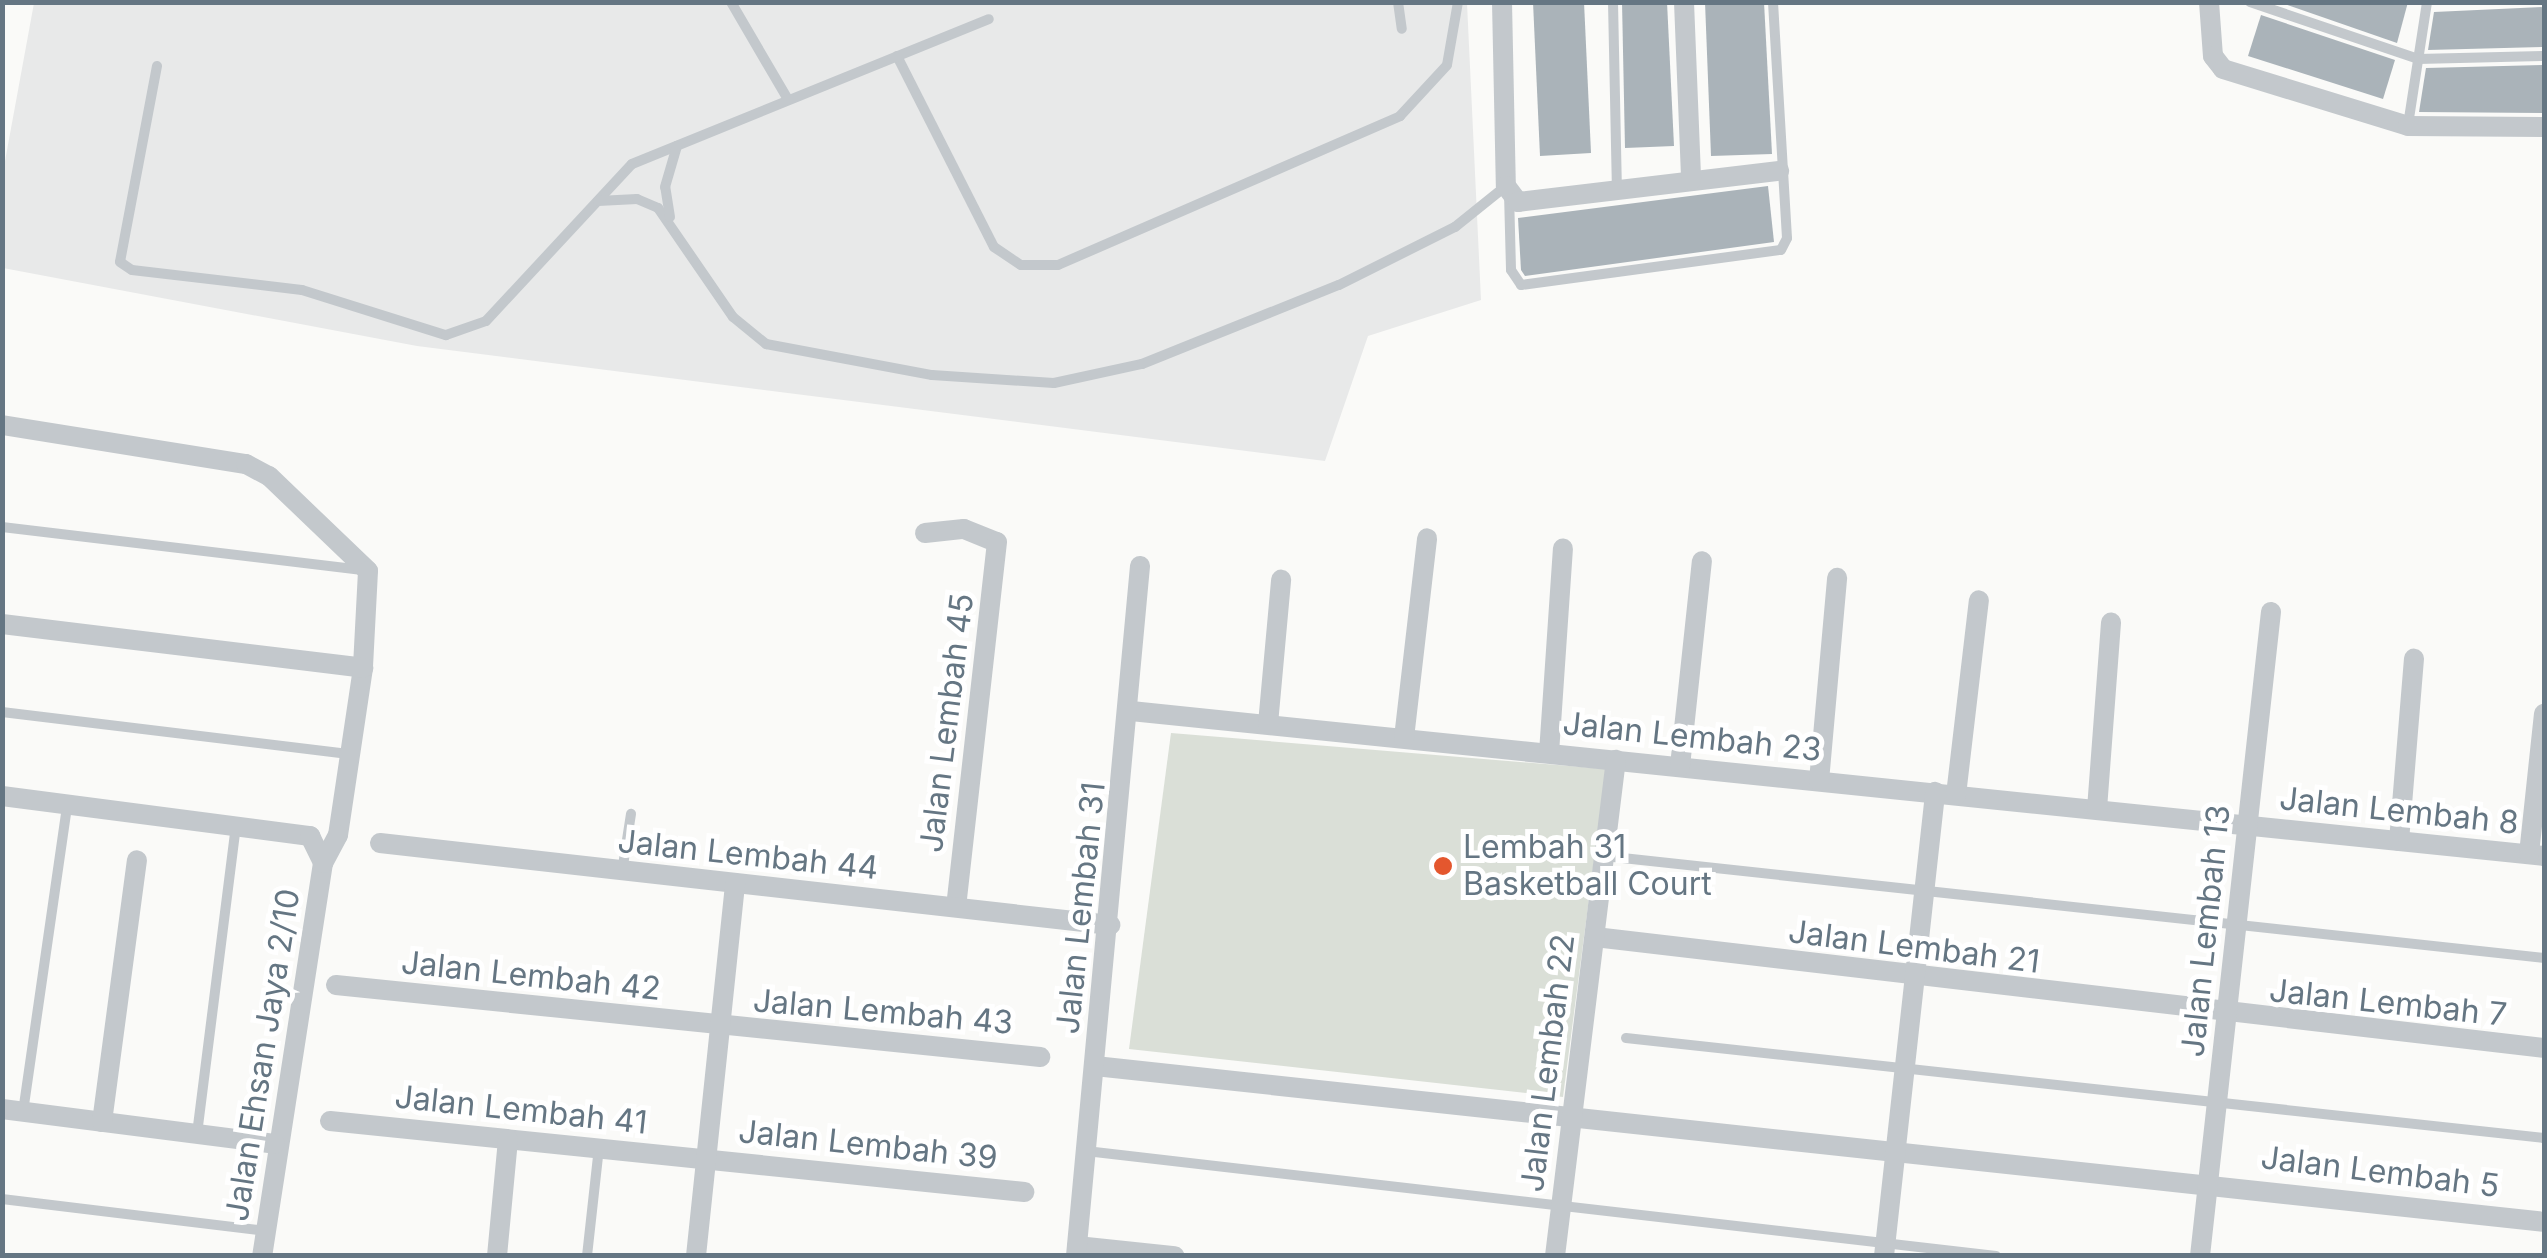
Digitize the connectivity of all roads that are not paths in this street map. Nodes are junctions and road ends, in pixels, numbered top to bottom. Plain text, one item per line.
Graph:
1 (731, 2) edge
2 (1398, 2) edge
3 (1458, 2) edge
4 (1502, 2) edge
5 (1613, 2) edge
6 (1684, 2) edge
7 (1773, 2) edge
8 (2209, 2) edge
9 (2250, 2) edge
10 (2427, 2) edge
11 (989, 19) dead end
12 (1402, 30) dead end
13 (897, 56) junction
14 (2544, 56) edge
15 (2418, 59) junction
16 (157, 66) dead end
17 (787, 98) junction
18 (2408, 126) junction
19 (2544, 128) edge
20 (677, 146) junction
21 (1779, 171) junction
22 (1690, 180) junction
23 (1508, 190) junction
24 (1618, 190) junction
25 (597, 201) junction
26 (670, 218) junction
27 (2, 424) edge
28 (2, 527) edge
29 (925, 533) dead end
30 (1426, 538) dead end
31 (1563, 548) dead end
32 (1702, 561) dead end
33 (1140, 566) dead end
34 (368, 570) junction
35 (1838, 578) dead end
36 (1280, 580) dead end
37 (1979, 600) dead end
38 (2271, 612) dead end
39 (2110, 623) dead end
40 (2, 624) edge
41 (2414, 659) dead end
42 (364, 668) junction
43 (1130, 711) junction
44 (2, 712) edge
45 (2544, 714) edge
46 (1268, 724) junction
47 (1404, 738) junction
48 (1549, 753) junction
49 (350, 754) junction
50 (1616, 760) junction
51 (1680, 766) junction
52 (1818, 780) junction
53 (1946, 794) junction
54 (2, 796) edge
55 (67, 805) junction
56 (2097, 809) junction
57 (631, 814) dead end
58 (236, 825) junction
59 (2248, 825) junction
60 (2399, 841) junction
61 (380, 843) dead end
62 (2537, 855) edge
63 (1604, 856) junction
64 (137, 860) dead end
65 (324, 863) junction
66 (622, 873) junction
67 (735, 884) junction
68 (1925, 893) junction
69 (956, 905) junction
70 (2237, 922) junction
71 (1110, 925) junction
72 (1595, 937) junction
73 (2544, 958) edge
74 (1916, 977) junction
75 (336, 985) dead end
76 (2226, 1017) junction
77 (720, 1027) junction
78 (1626, 1038) dead end
79 (2544, 1048) edge
80 (1040, 1056) dead end
81 (1095, 1066) junction
82 (1906, 1067) junction
83 (2216, 1106) junction
84 (13, 1110) edge
85 (1570, 1120) junction
86 (330, 1121) dead end
87 (102, 1122) junction
88 (196, 1134) junction
89 (2544, 1138) edge
90 (508, 1140) junction
91 (276, 1144) junction
92 (598, 1148) junction
93 (1086, 1151) junction
94 (1898, 1154) junction
95 (706, 1158) junction
96 (2208, 1182) junction
97 (1024, 1192) dead end
98 (2, 1200) edge
99 (1561, 1203) junction
100 (2544, 1222) edge
101 (266, 1231) junction
102 (1076, 1250) edge
103 (1885, 1250) edge
104 (262, 1256) edge
105 (496, 1256) edge
106 (587, 1256) edge
107 (696, 1256) edge
108 (1174, 1256) edge
109 (1556, 1256) edge
110 (1996, 1256) edge
111 (2200, 1256) edge

1 - 17 lane
2 - 12 lane
3 - 13 lane
4 - 23 street
5 - 24 lane
6 - 22 street
7 - 21 lane
8 - 18 street
9 - 15 lane
10 - 15 lane
11 - 13 lane
13 - 17 lane
14 - 15 lane
15 - 18 lane
16 - 25 lane
17 - 20 lane
18 - 19 street
20 - 25 lane
20 - 26 lane
21 - 22 street
21 - 23 lane
22 - 24 street
23 - 24 street
23 - 26 lane
25 - 26 lane
27 - 34 street
28 - 34 lane
29 - 69 street, Jalan Lembah 45
30 - 47 street
31 - 48 street
32 - 51 street
33 - 43 street, Jalan Lembah 31
34 - 42 street, Jalan Ehsan Jaya 2/10
35 - 52 street
36 - 46 street
37 - 53 street
38 - 59 street, Jalan Lembah 13
39 - 56 street
40 - 42 street
41 - 60 street
42 - 49 street, Jalan Ehsan Jaya 2/10
43 - 46 street, Jalan Lembah 23
43 - 71 street, Jalan Lembah 31
44 - 49 lane
45 - 62 street
46 - 47 street, Jalan Lembah 23
47 - 48 street, Jalan Lembah 23
48 - 50 street, Jalan Lembah 23
49 - 65 street, Jalan Ehsan Jaya 2/10
50 - 51 street, Jalan Lembah 23
50 - 63 street, Jalan Lembah 22
51 - 52 street, Jalan Lembah 23
52 - 53 street, Jalan Lembah 23
53 - 56 street, Jalan Lembah 23
53 - 68 street
54 - 55 street
55 - 58 street
55 - 84 lane
56 - 59 street, Jalan Lembah 23
57 - 66 lane
58 - 65 street
58 - 88 lane
59 - 60 street, Jalan Lembah 8
59 - 70 street, Jalan Lembah 13
60 - 62 street, Jalan Lembah 8
61 - 66 street, Jalan Lembah 44
63 - 68 lane
63 - 72 street, Jalan Lembah 22
64 - 87 street
65 - 91 street, Jalan Ehsan Jaya 2/10
66 - 67 street, Jalan Lembah 44
67 - 69 street, Jalan Lembah 44
67 - 77 street
68 - 70 lane
68 - 74 street
69 - 71 street, Jalan Lembah 44
70 - 73 lane
70 - 76 street, Jalan Lembah 13
71 - 81 street, Jalan Lembah 31
72 - 74 street, Jalan Lembah 21
72 - 85 street, Jalan Lembah 22
74 - 76 street, Jalan Lembah 21
74 - 82 street
75 - 77 street, Jalan Lembah 42
76 - 79 street, Jalan Lembah 7
76 - 83 street, Jalan Lembah 13
77 - 80 street, Jalan Lembah 43
77 - 95 street
78 - 82 lane
81 - 85 street
81 - 93 street, Jalan Lembah 31
82 - 83 lane
82 - 94 street
83 - 89 lane
83 - 96 street, Jalan Lembah 13
84 - 87 street
85 - 94 street
85 - 99 street, Jalan Lembah 22
86 - 90 street, Jalan Lembah 41
87 - 88 street
88 - 91 street
90 - 92 street, Jalan Lembah 41
90 - 105 street
91 - 101 street, Jalan Ehsan Jaya 2/10
92 - 95 street, Jalan Lembah 41
92 - 106 lane
93 - 99 lane
93 - 102 street, Jalan Lembah 31
94 - 96 street
94 - 103 street
95 - 97 street, Jalan Lembah 39
95 - 107 street
96 - 100 street, Jalan Lembah 5
96 - 111 street, Jalan Lembah 13
98 - 101 lane
99 - 103 lane
99 - 109 street, Jalan Lembah 22
101 - 104 street, Jalan Ehsan Jaya 2/10
102 - 108 street
103 - 110 lane

